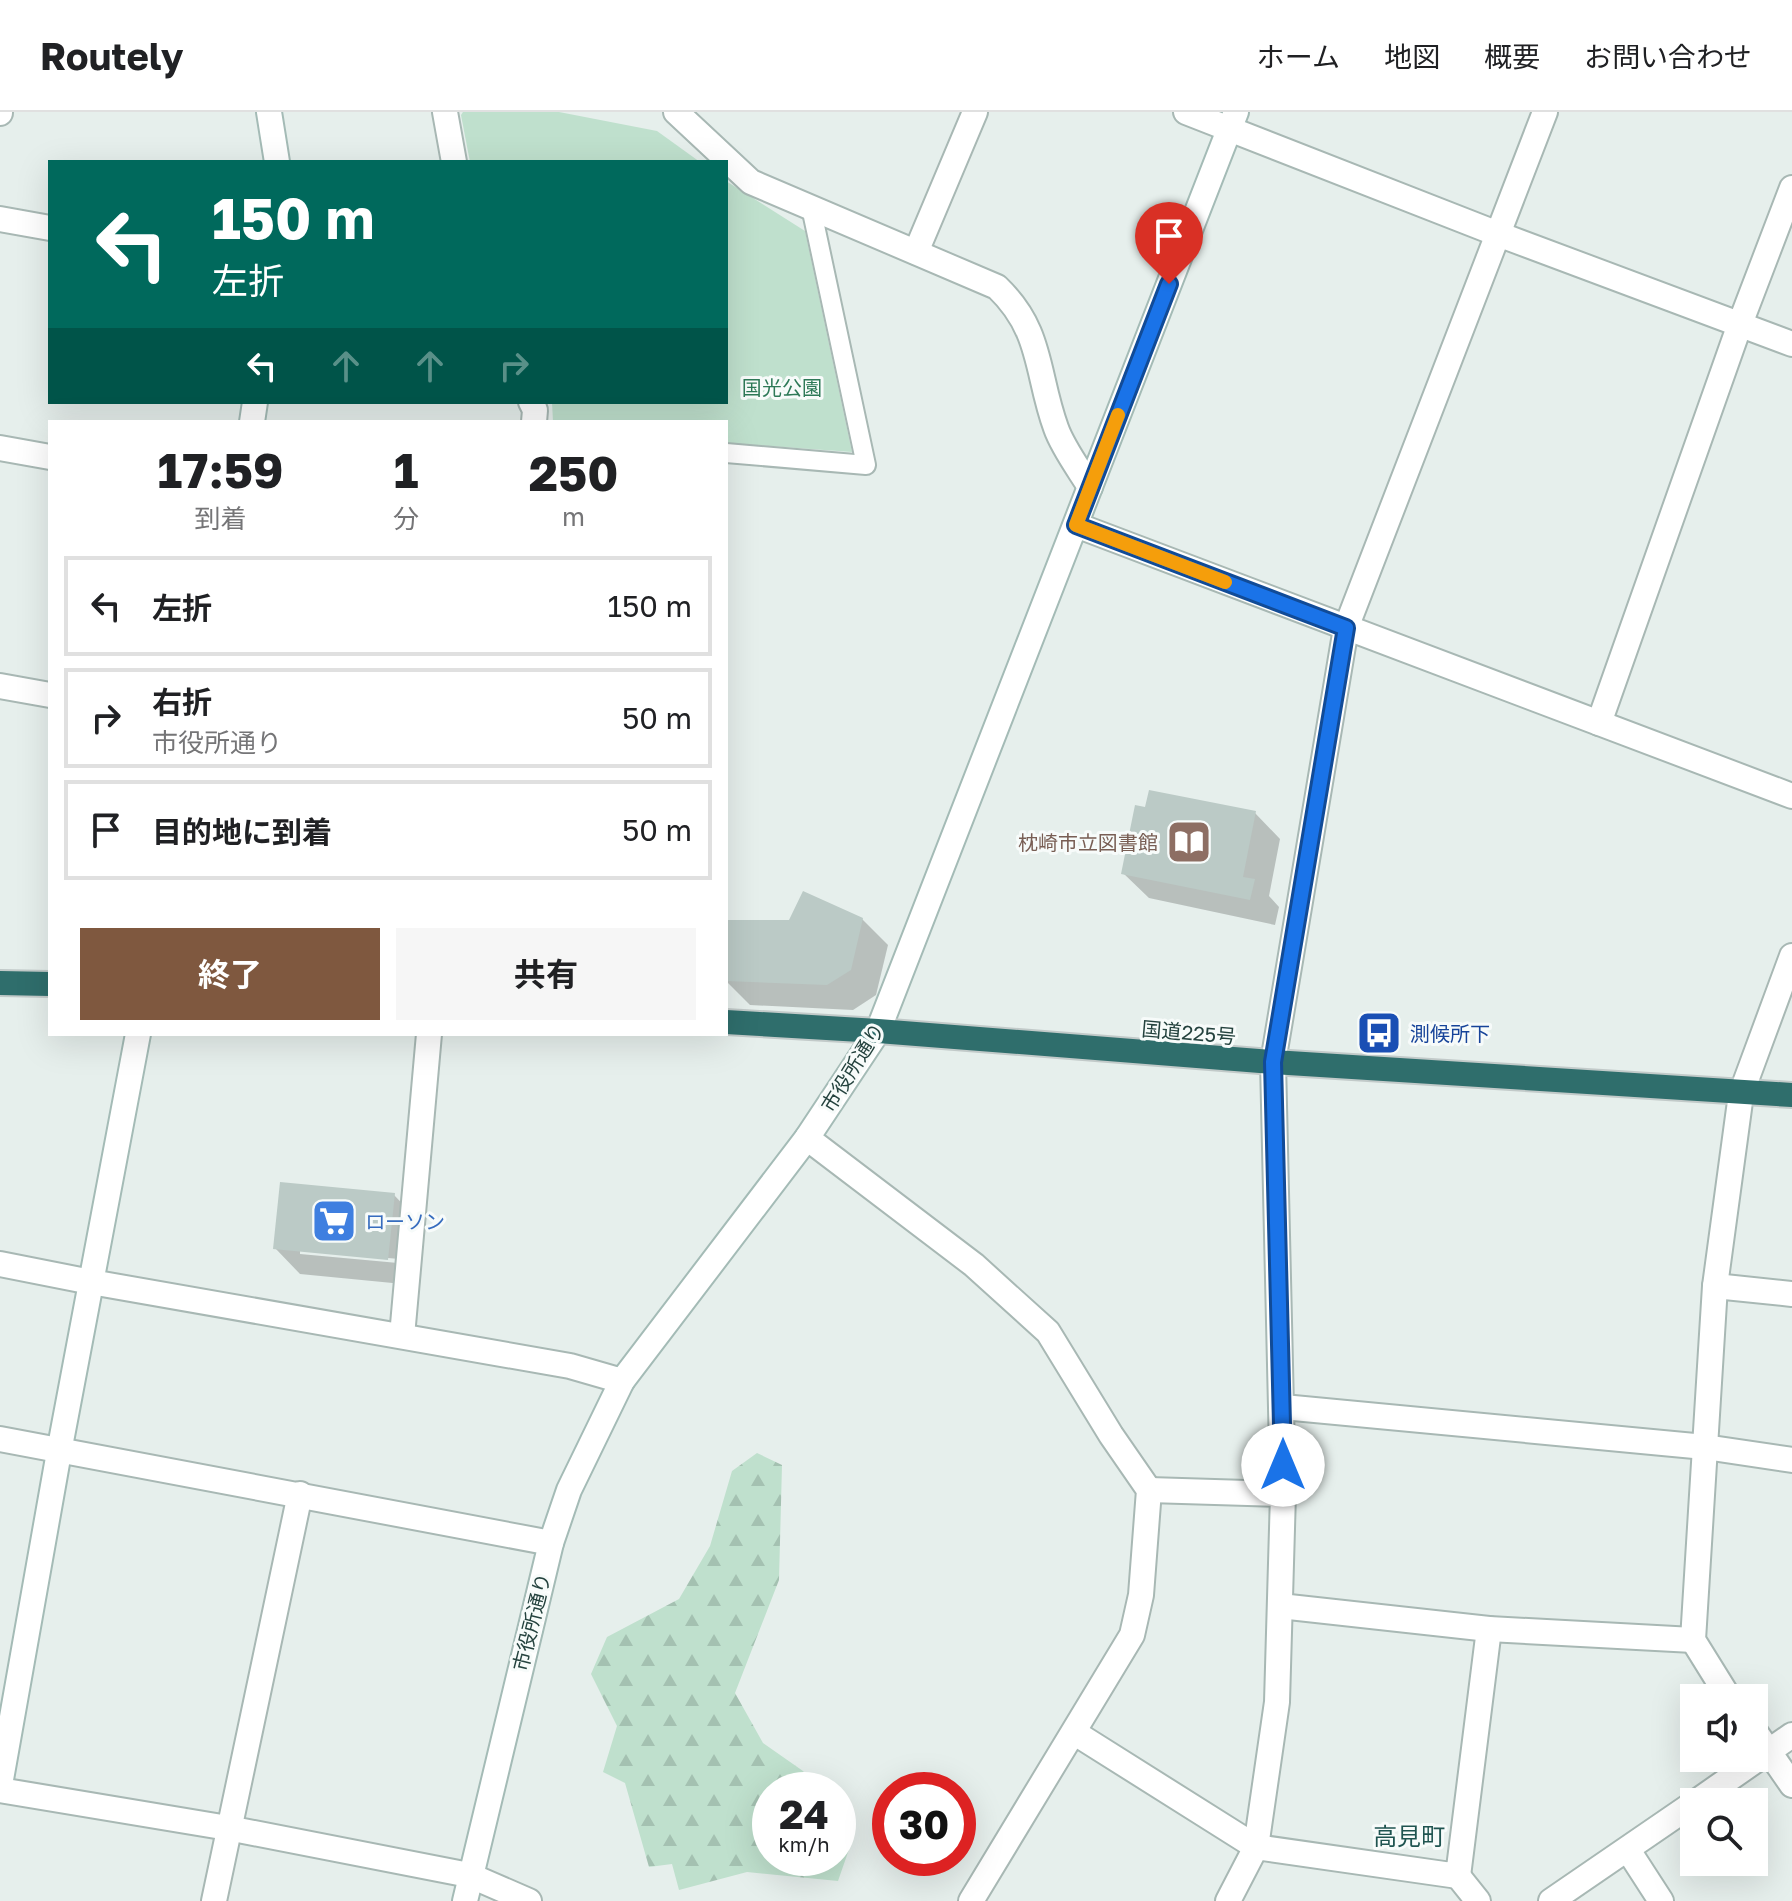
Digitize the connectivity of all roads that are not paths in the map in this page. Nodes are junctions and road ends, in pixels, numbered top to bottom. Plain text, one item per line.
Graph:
1 (269, 112) edge
2 (445, 112) edge
3 (676, 112) edge
4 (975, 112) edge
5 (1186, 112) edge
6 (1545, 112) edge
7 (1233, 121) edge
8 (277, 160) edge
9 (454, 160) edge
10 (727, 160) edge
11 (728, 161) edge
12 (1792, 188) edge
13 (811, 207) junction
14 (0, 219) edge
15 (48, 228) edge
16 (1498, 234) junction
17 (916, 252) junction
18 (1740, 324) junction
19 (1792, 344) edge
20 (0, 448) edge
21 (728, 453) edge
22 (48, 457) edge
23 (1090, 487) junction
24 (1076, 525) junction
25 (1346, 628) junction
26 (0, 686) edge
27 (48, 695) edge
28 (1599, 723) junction
29 (1792, 796) edge
30 (1792, 956) edge
31 (0, 983) edge
32 (48, 984) edge
33 (728, 1022) edge
34 (878, 1031) junction
35 (138, 1036) edge
36 (429, 1036) edge
37 (1273, 1062) junction
38 (1741, 1094) junction
39 (1792, 1095) edge
40 (807, 1138) junction
41 (0, 1264) edge
42 (91, 1282) junction
43 (1715, 1286) junction
44 (1792, 1294) edge
45 (402, 1336) junction
46 (622, 1381) junction
47 (1283, 1407) junction
48 (0, 1439) edge
49 (1705, 1447) junction
50 (59, 1452) junction
51 (1792, 1460) edge
52 (1149, 1490) junction
53 (300, 1494) junction
54 (1283, 1494) junction
55 (551, 1543) junction
56 (1280, 1606) junction
57 (1489, 1629) junction
58 (1693, 1640) junction
59 (1720, 1684) edge
60 (1075, 1733) junction
61 (1792, 1735) edge
62 (1768, 1739) edge
63 (1768, 1750) edge
64 (1727, 1772) edge
65 (1792, 1785) edge
66 (0, 1787) edge
67 (1711, 1788) edge
68 (1680, 1814) edge
69 (228, 1828) junction
70 (1256, 1847) junction
71 (1628, 1850) junction
72 (469, 1875) junction
73 (1458, 1876) junction
74 (214, 1901) edge
75 (465, 1901) edge
76 (529, 1901) edge
77 (971, 1901) edge
78 (1228, 1901) edge
79 (1478, 1901) edge
80 (1551, 1901) edge
81 (1661, 1901) edge

1 - 8 street
2 - 9 street
3 - 10 street
4 - 17 street
5 - 7 street
6 - 16 street
7 - 16 street
7 - 23 street, 市役所通り
11 - 13 street
12 - 18 street
13 - 17 street
13 - 21 lane
14 - 15 street
16 - 18 street
16 - 25 street
17 - 23 street
18 - 19 street
18 - 28 street
20 - 22 street
23 - 24 street, 市役所通り
24 - 25 street
24 - 34 street, 市役所通り
25 - 28 street
25 - 37 street
26 - 27 street
28 - 29 street
30 - 38 street
31 - 32 highway
33 - 34 highway, 国道225号
34 - 37 highway, 国道225号
34 - 40 street, 市役所通り
35 - 42 street
36 - 45 street
37 - 38 highway, 国道225号
37 - 47 street
38 - 39 highway, 国道225号
38 - 43 street
40 - 46 street, 市役所通り
40 - 52 street
41 - 42 street
42 - 45 street
42 - 50 street
43 - 44 street
43 - 49 street
45 - 46 street
46 - 55 street, 市役所通り
47 - 49 street
47 - 54 street
48 - 50 street
49 - 51 street
49 - 58 street
50 - 53 street
50 - 66 street
52 - 54 street
52 - 60 street
53 - 55 street
53 - 69 street
54 - 56 street
55 - 72 street, 市役所通り
56 - 57 street
56 - 70 street
57 - 58 street
57 - 73 street
58 - 59 street
60 - 70 street
60 - 77 street
61 - 62 street
63 - 65 street
64 - 67 street
66 - 69 street
68 - 71 street
69 - 72 street
69 - 74 street
70 - 73 street
70 - 78 street
71 - 80 street
71 - 81 street
72 - 75 street, 市役所通り
72 - 76 street
73 - 79 street

